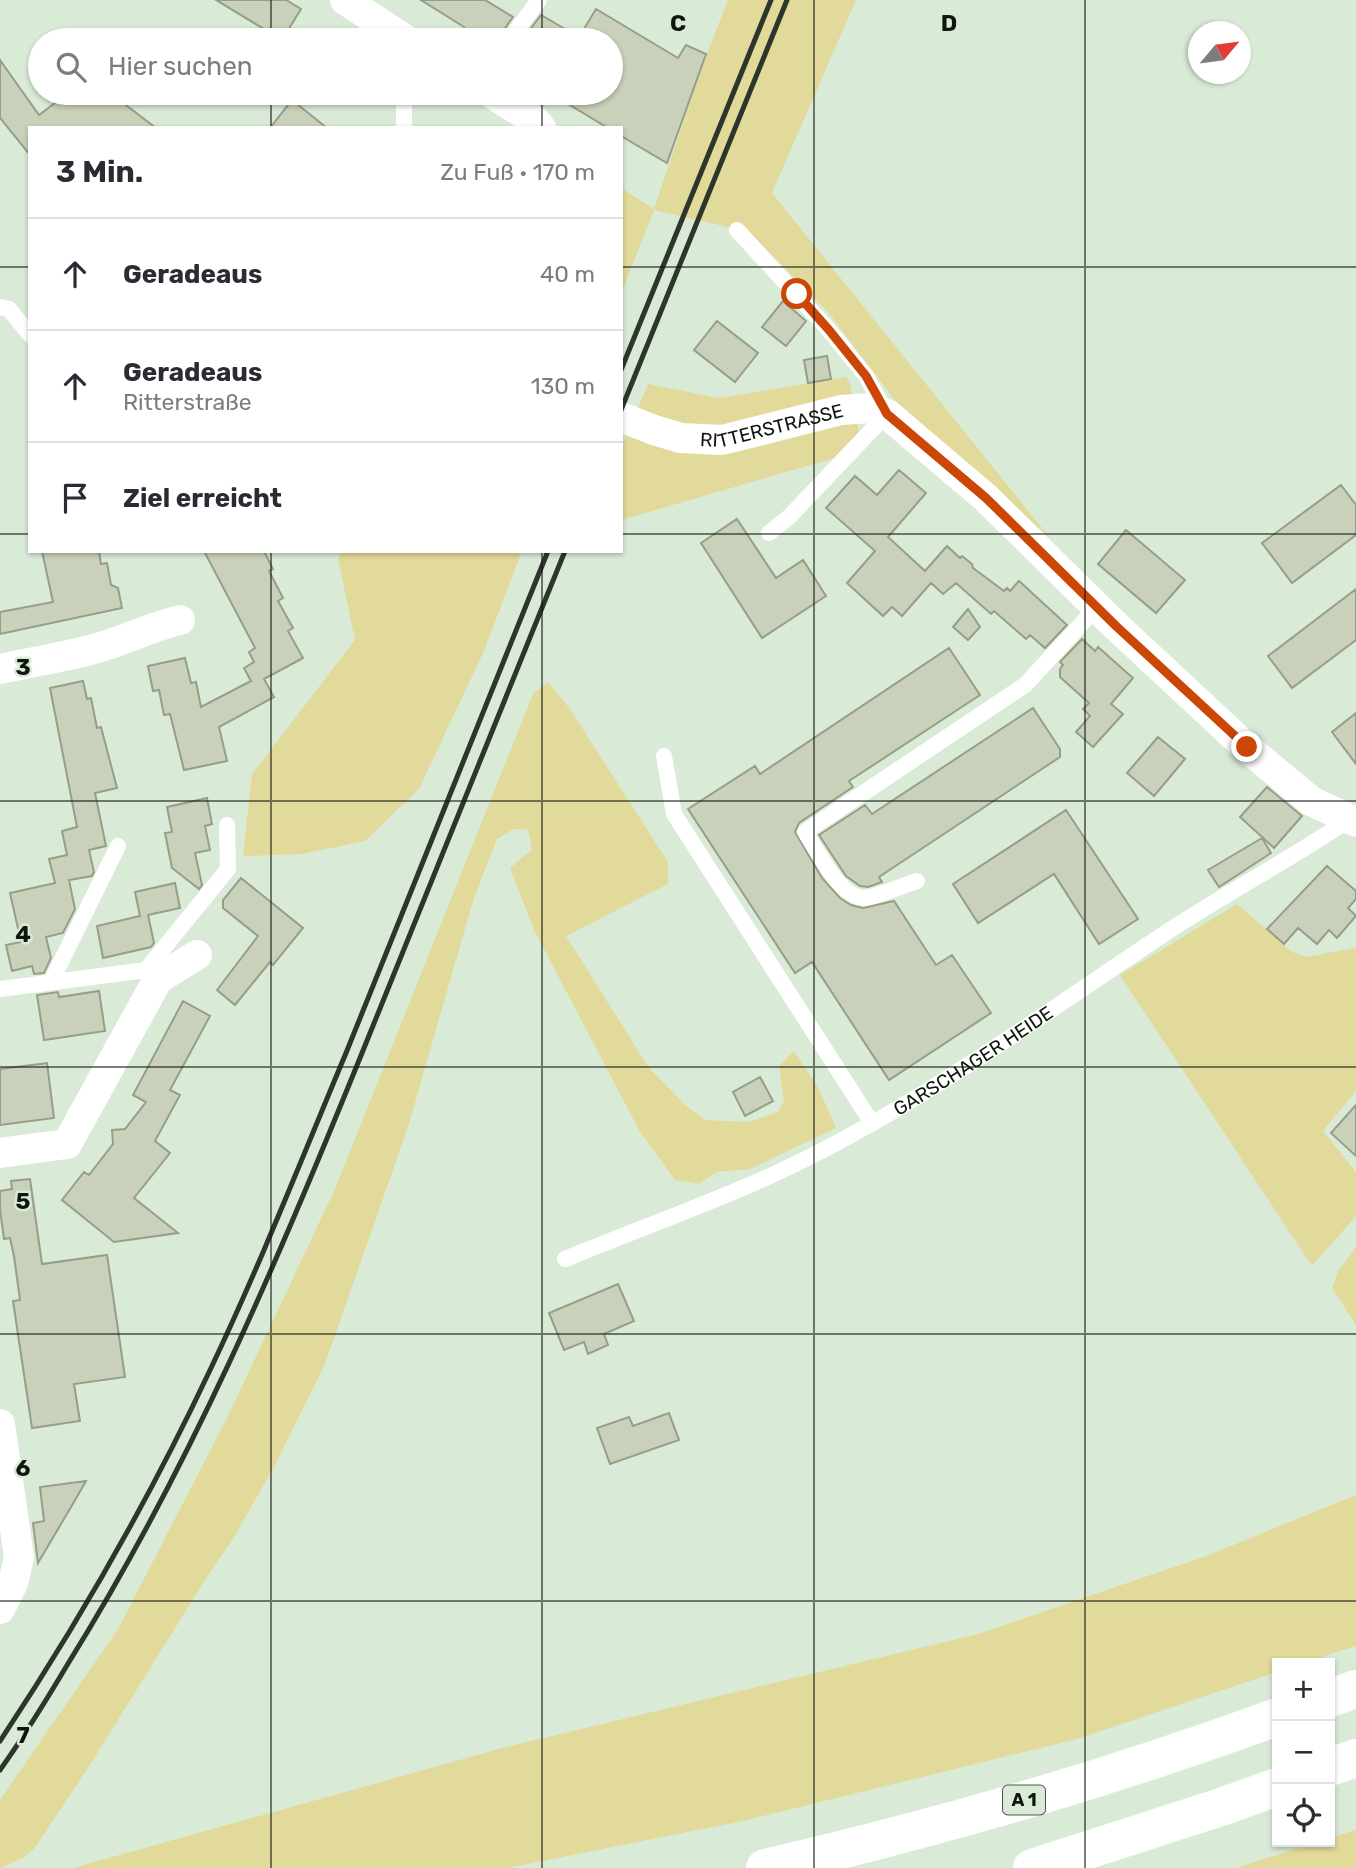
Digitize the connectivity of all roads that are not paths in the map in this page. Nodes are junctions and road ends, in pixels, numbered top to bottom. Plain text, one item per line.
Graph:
1 (345, 0) edge
2 (539, 0) edge
3 (387, 28) edge
4 (518, 28) edge
5 (404, 105) edge
6 (510, 105) edge
7 (404, 126) edge
8 (539, 126) edge
9 (737, 230) dead end
10 (0, 307) edge
11 (28, 333) edge
12 (887, 414) junction
13 (623, 418) edge
14 (769, 533) dead end
15 (1097, 607) junction
16 (180, 620) dead end
17 (0, 669) edge
18 (664, 756) dead end
19 (1354, 819) edge
20 (227, 825) dead end
21 (118, 846) dead end
22 (917, 881) dead end
23 (197, 955) dead end
24 (51, 982) junction
25 (0, 989) edge
26 (872, 1122) junction
27 (0, 1153) edge
28 (565, 1259) dead end
29 (0, 1424) edge
30 (0, 1609) edge
31 (1356, 1689) edge
32 (1335, 1696) edge
33 (1272, 1719) edge
34 (1356, 1758) edge
35 (1335, 1765) edge
36 (1272, 1789) edge
37 (765, 1868) edge
38 (1032, 1868) edge

1 - 3 street
2 - 4 lane
5 - 7 lane
6 - 8 street
9 - 12 lane
10 - 11 lane
12 - 13 street, RITTERSTRASSE
12 - 14 lane
12 - 15 street
15 - 19 street
15 - 22 lane
16 - 17 street
18 - 26 lane
19 - 26 lane, GARSCHAGER HEIDE
20 - 24 lane
21 - 24 lane
23 - 27 street
24 - 25 lane
26 - 28 lane, GARSCHAGER HEIDE
29 - 30 street
31 - 32 highway
33 - 37 highway, A 1
34 - 35 highway
36 - 38 highway

